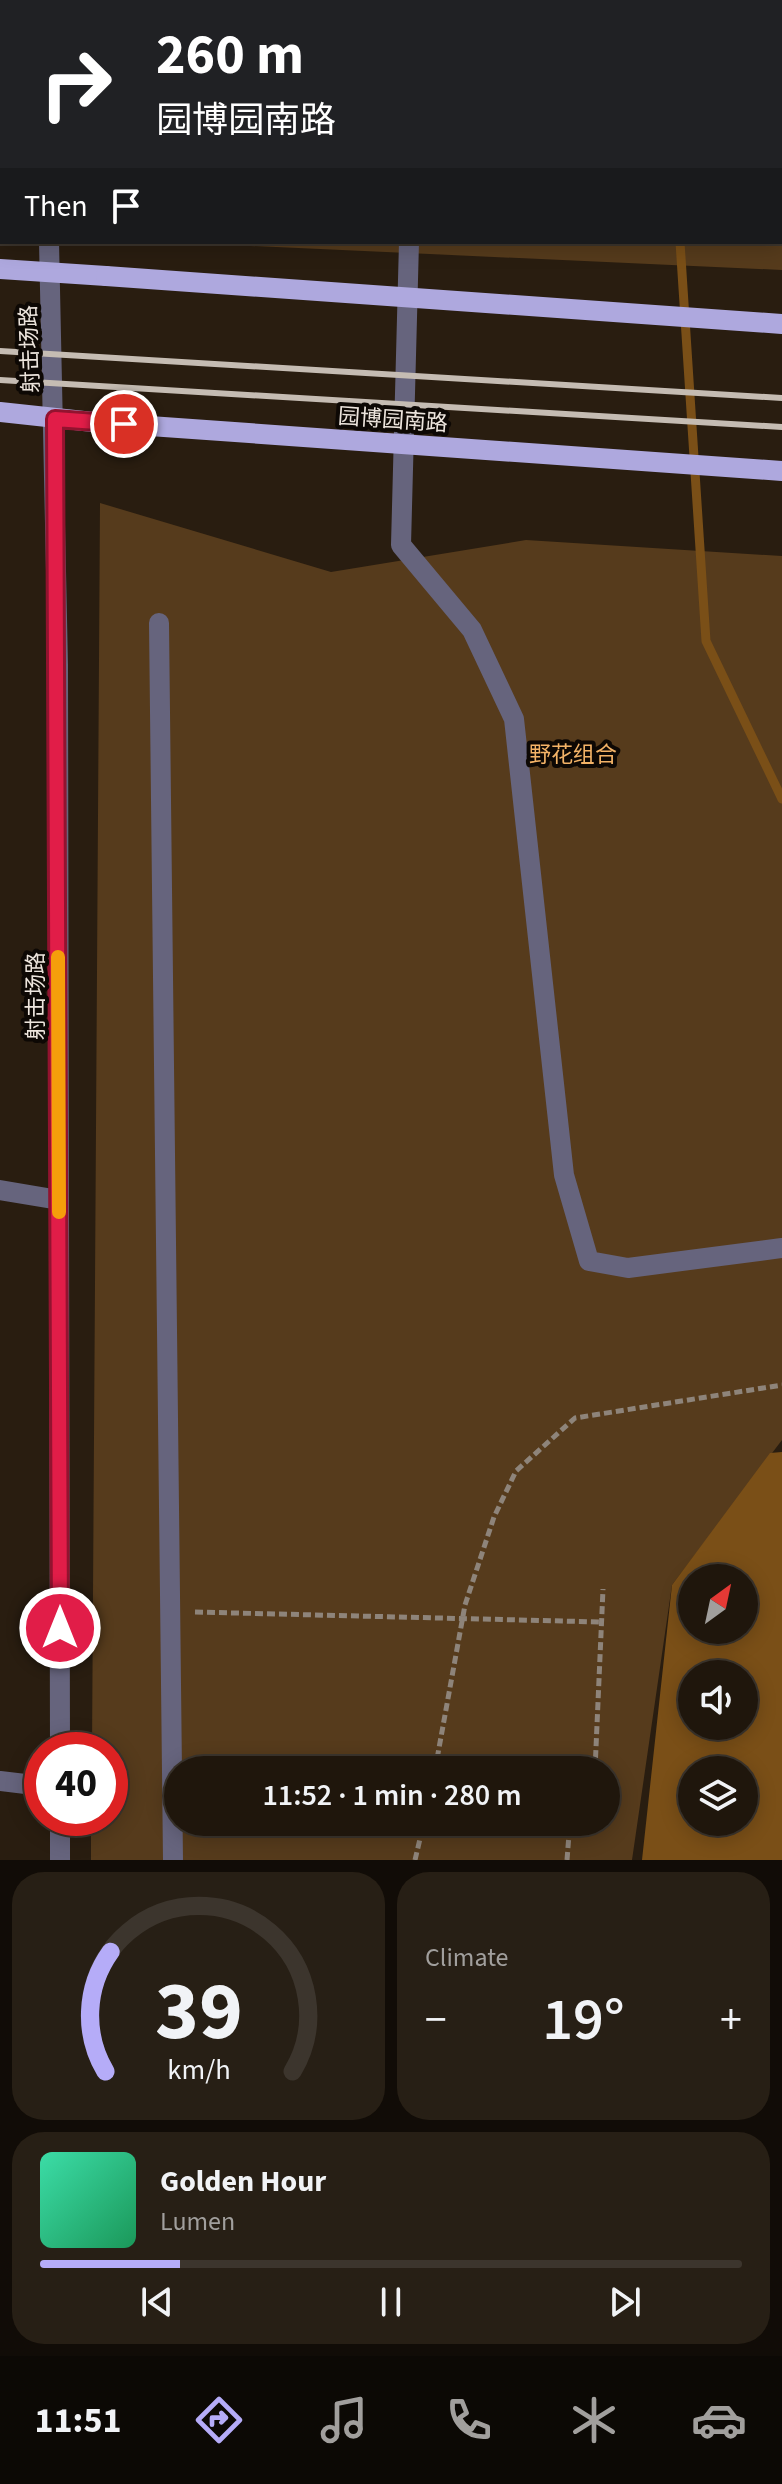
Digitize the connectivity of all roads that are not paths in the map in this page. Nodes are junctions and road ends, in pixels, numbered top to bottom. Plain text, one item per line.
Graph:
1 (49, 244) edge
2 (409, 244) edge
3 (0, 269) edge
4 (50, 272) junction
5 (782, 324) edge
6 (0, 412) edge
7 (55, 419) junction
8 (782, 471) edge
9 (159, 623) dead end
10 (0, 1190) edge
11 (59, 1200) junction
12 (782, 1248) edge
13 (60, 1732) edge
14 (0, 1781) edge
15 (24, 1784) edge
16 (60, 1836) edge
17 (60, 1860) edge
18 (173, 1860) edge

1 - 4 street, 射击场路
2 - 12 street
3 - 4 main road
4 - 5 main road, bridge
4 - 7 street, 射击场路
6 - 7 main road, 园博园南路
7 - 8 main road, 园博园南路, bridge
7 - 11 street, 射击场路
9 - 18 street
10 - 11 street
11 - 13 street, 射击场路
14 - 15 street
16 - 17 street

